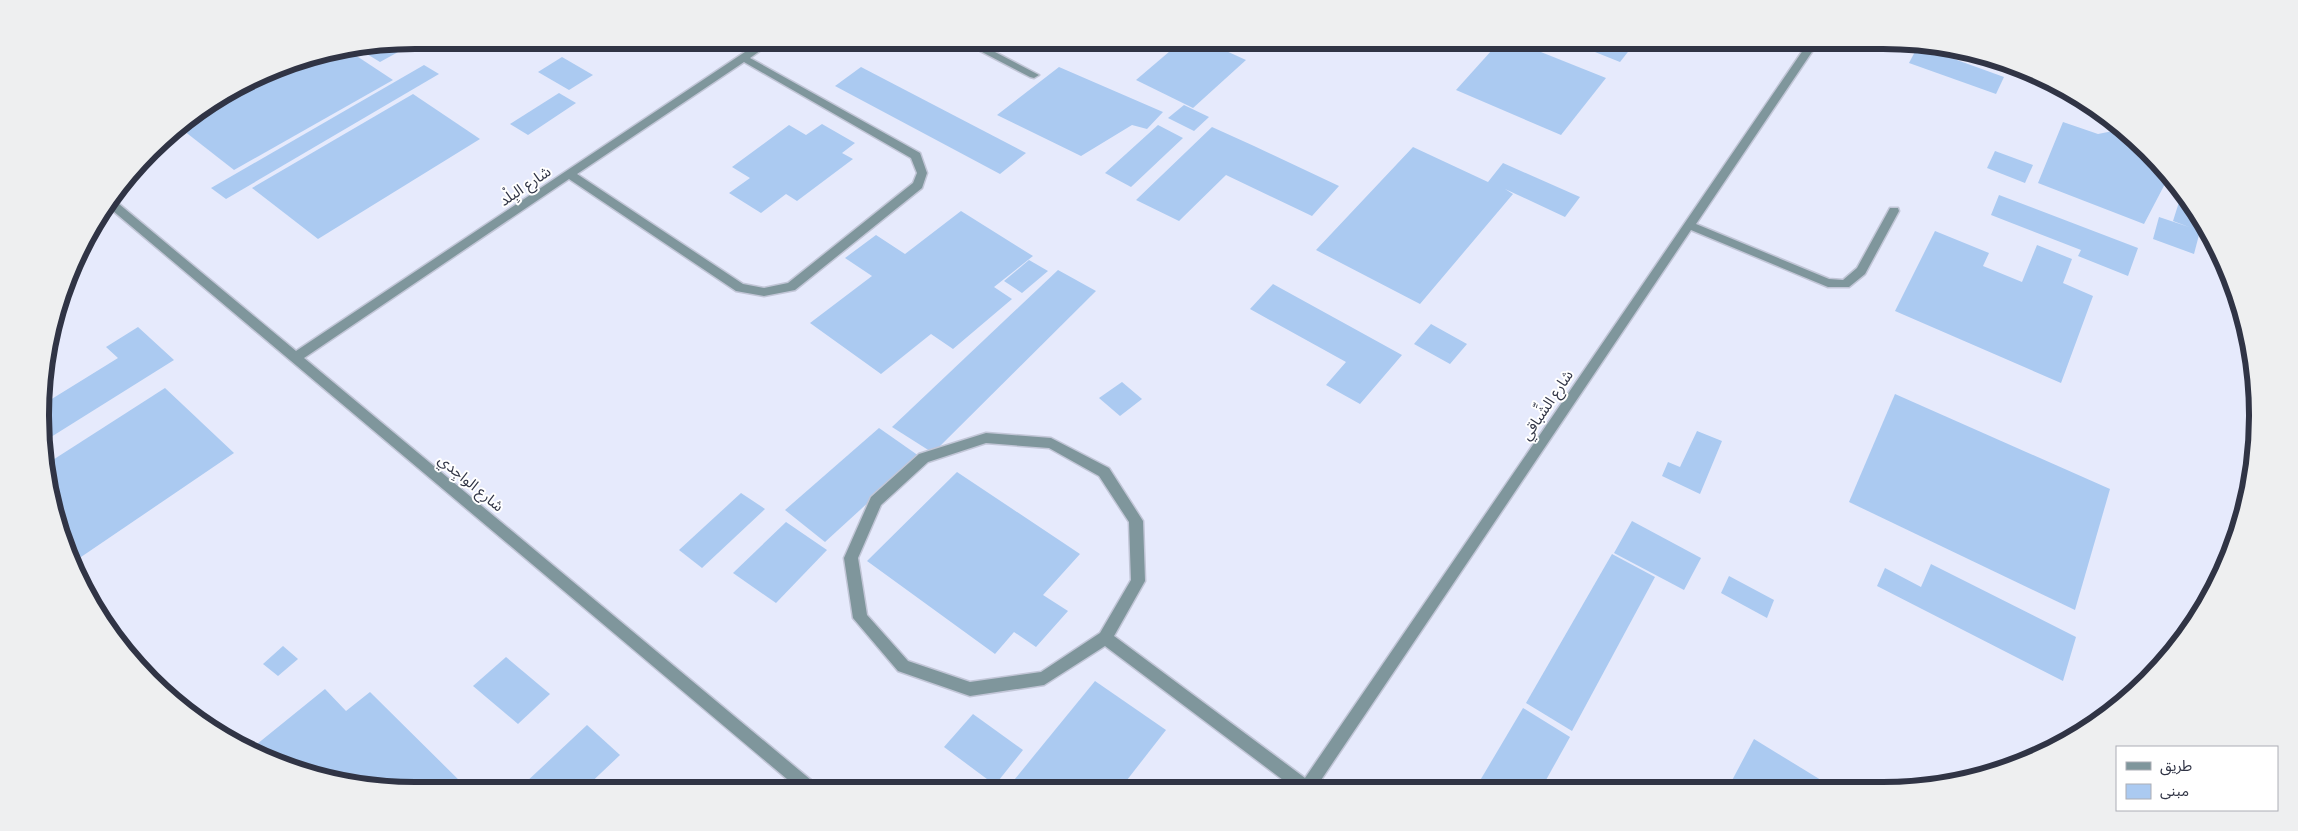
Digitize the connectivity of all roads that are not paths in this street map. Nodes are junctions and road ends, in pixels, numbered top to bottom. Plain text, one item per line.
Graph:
1 (757, 49) edge
2 (982, 49) edge
3 (1809, 49) edge
4 (744, 58) junction
5 (1034, 75) dead end
6 (569, 174) junction
7 (114, 207) edge
8 (1894, 211) dead end
9 (1689, 225) junction
10 (296, 357) junction
11 (1105, 638) junction
12 (802, 782) edge
13 (1297, 782) edge
14 (1311, 782) edge

1 - 4 street, شارع البِلْد
2 - 5 street
3 - 9 street, شارع الشِّباقي
4 - 6 street, شارع البِلْد
4 - 6 street
6 - 10 street, شارع البِلْد
7 - 10 street, شارع الواجِدي
8 - 9 street
9 - 14 street, شارع الشِّباقي
10 - 12 street, شارع الواجِدي
11 - 11 street
11 - 13 street

